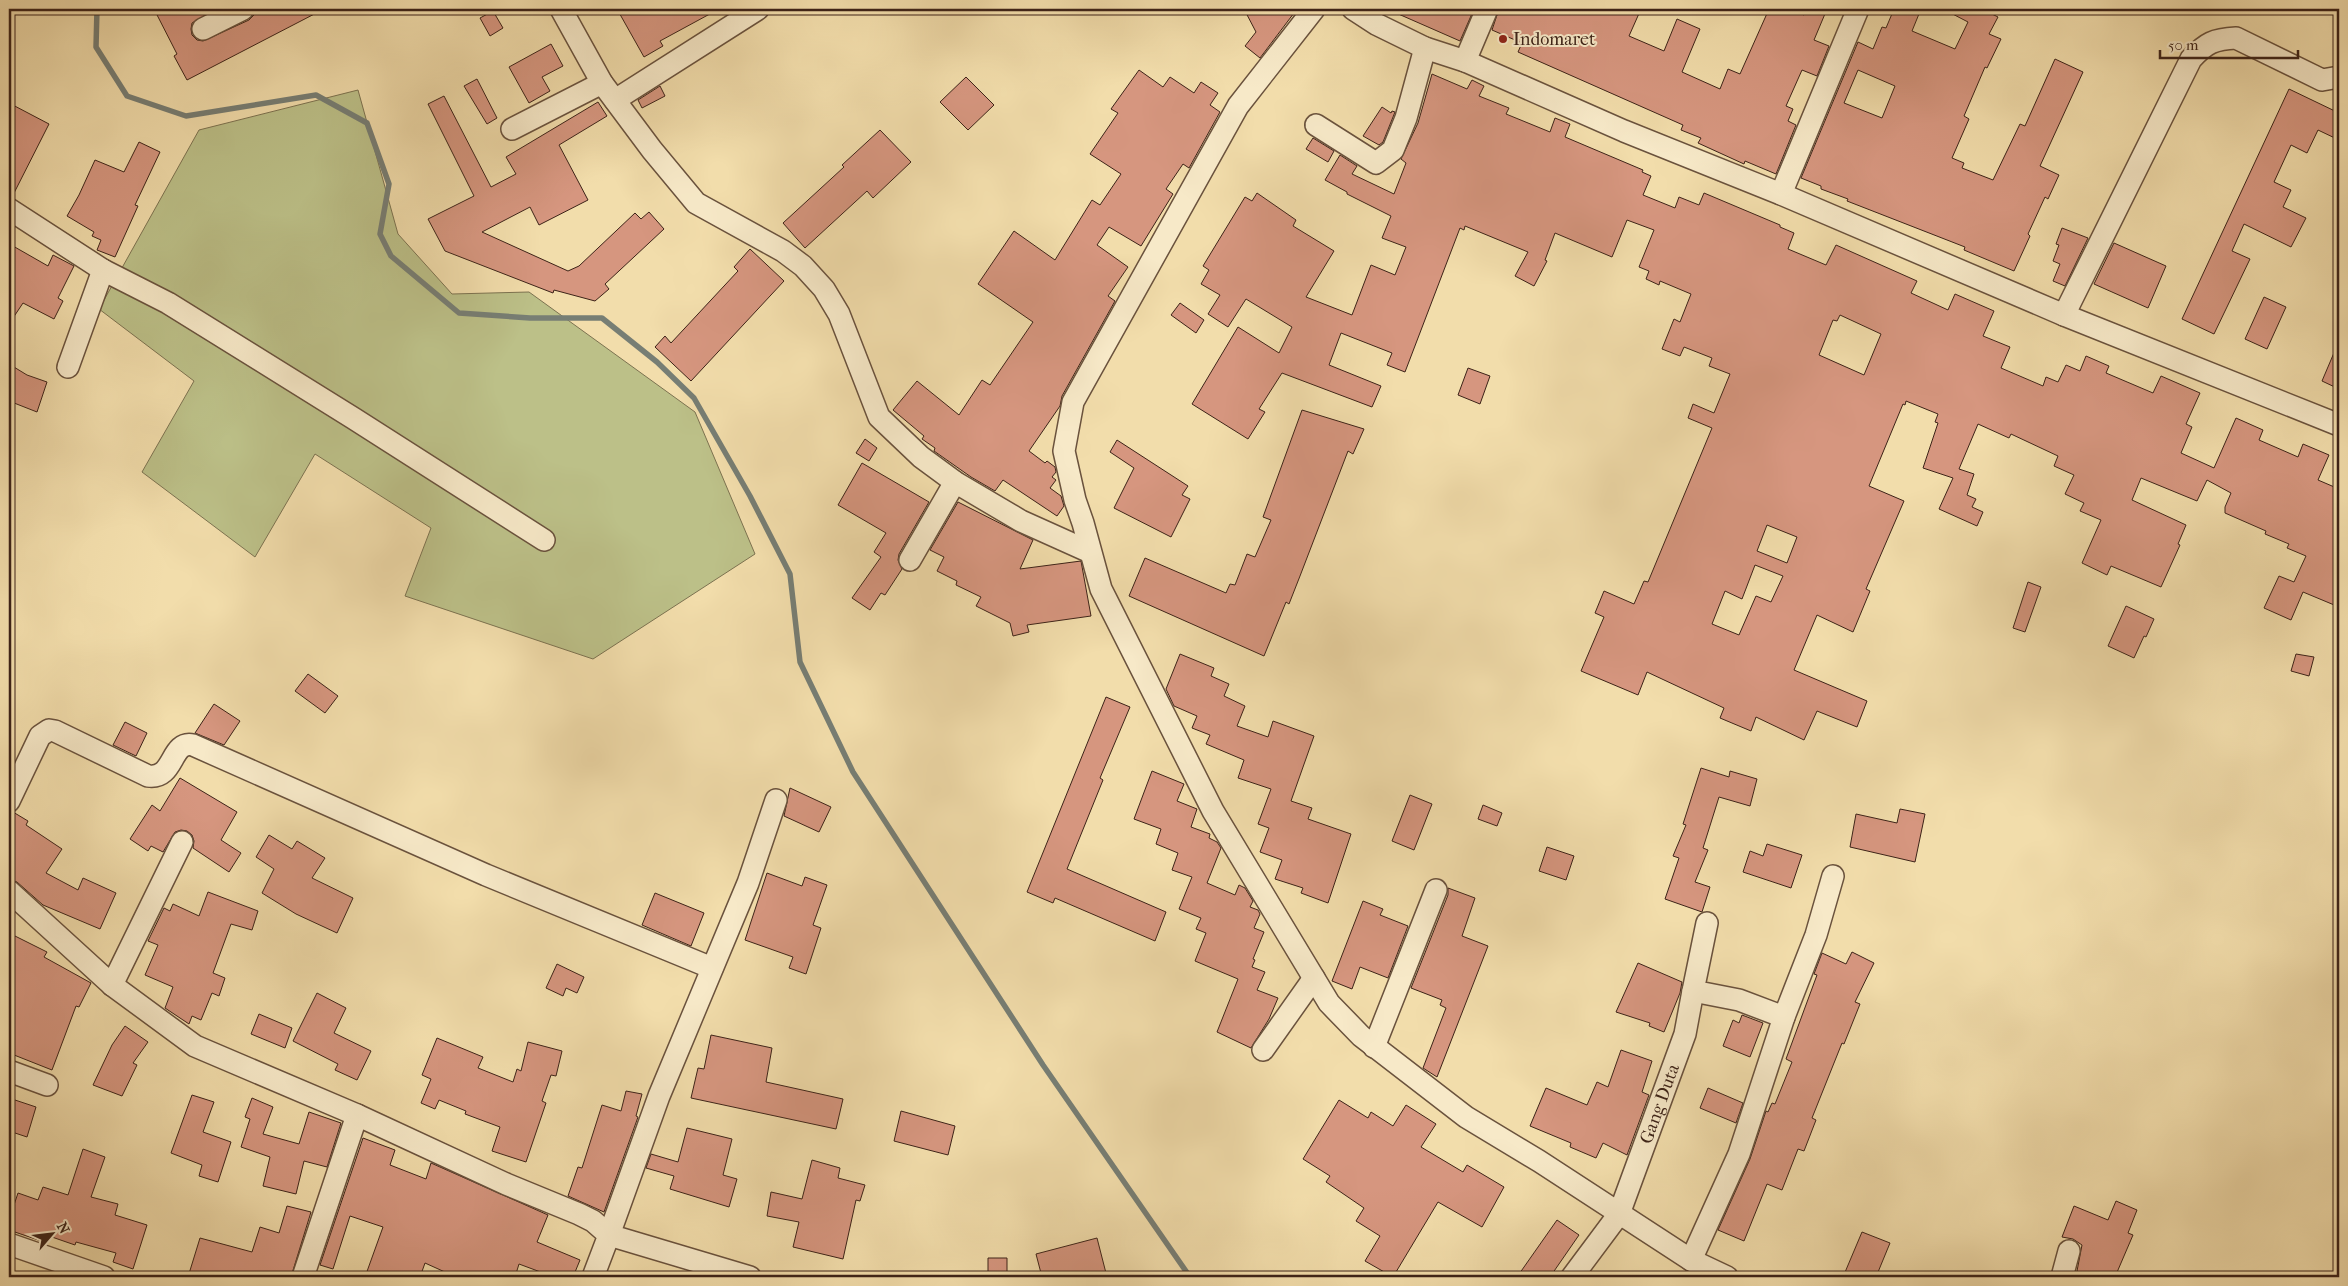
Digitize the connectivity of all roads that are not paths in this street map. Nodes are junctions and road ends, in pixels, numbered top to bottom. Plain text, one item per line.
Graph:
1 (243, 9) edge
2 (561, 9) edge
3 (758, 9) edge
4 (1314, 9) edge
5 (1354, 9) edge
6 (1488, 9) edge
7 (1858, 9) edge
8 (202, 29) dead end
9 (1425, 48) junction
10 (1466, 62) junction
11 (2339, 77) edge
12 (602, 83) junction
13 (615, 100) junction
14 (1316, 125) dead end
15 (512, 130) dead end
16 (1781, 194) junction
17 (11, 217) edge
18 (103, 270) junction
19 (2064, 315) junction
20 (68, 367) dead end
21 (2339, 425) edge
22 (955, 482) junction
23 (544, 540) dead end
24 (1090, 552) junction
25 (910, 560) dead end
26 (776, 800) dead end
27 (9, 801) edge
28 (182, 842) dead end
29 (1833, 876) dead end
30 (1436, 890) dead end
31 (9, 891) edge
32 (1707, 923) dead end
33 (712, 968) junction
34 (1314, 978) junction
35 (112, 985) junction
36 (1694, 991) junction
37 (1784, 1017) junction
38 (1374, 1047) junction
39 (1264, 1050) dead end
40 (9, 1071) edge
41 (47, 1085) dead end
42 (357, 1115) junction
43 (1620, 1214) junction
44 (609, 1235) junction
45 (9, 1244) edge
46 (2069, 1251) dead end
47 (1691, 1260) junction
48 (104, 1277) edge
49 (303, 1277) edge
50 (594, 1277) edge
51 (750, 1277) edge
52 (1572, 1277) edge
53 (1727, 1277) edge
54 (2062, 1277) edge

1 - 8 street
2 - 12 street
3 - 13 street
4 - 24 street
5 - 9 street
6 - 10 street
7 - 16 street
9 - 10 street
9 - 14 street
10 - 16 street
11 - 19 street
12 - 13 street
12 - 15 street
13 - 22 street
16 - 19 street
17 - 18 street
18 - 20 street
18 - 23 street
19 - 21 street
22 - 24 street
22 - 25 street
24 - 34 street
26 - 33 street
27 - 33 street
28 - 35 street
29 - 37 street
30 - 38 street
31 - 35 street
32 - 36 street, Gang Duta
33 - 44 street
34 - 38 street
34 - 39 street
35 - 42 street
36 - 37 street
36 - 43 street, Gang Duta
37 - 47 street
38 - 43 street
40 - 41 street
42 - 44 street
42 - 49 street
43 - 47 street
43 - 52 street, Gang Duta
44 - 50 street
44 - 51 street
45 - 48 street
46 - 54 street
47 - 53 street

